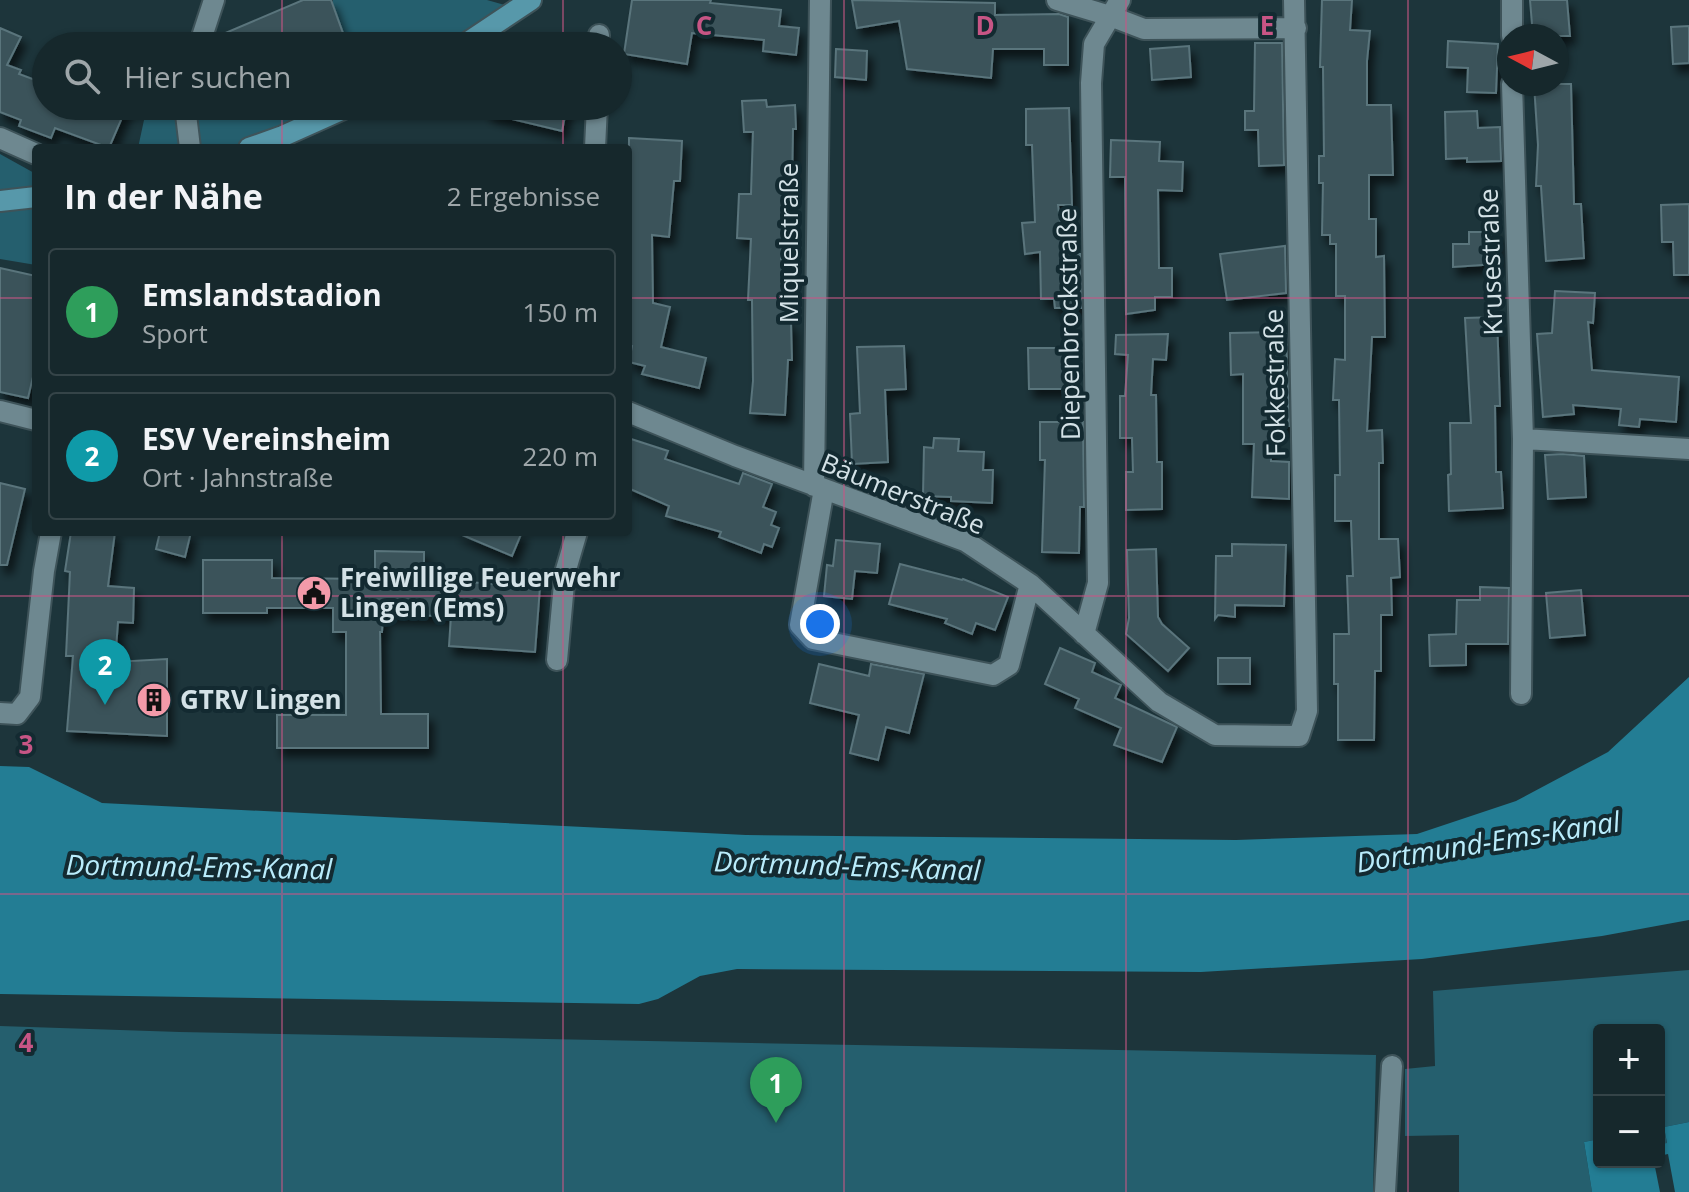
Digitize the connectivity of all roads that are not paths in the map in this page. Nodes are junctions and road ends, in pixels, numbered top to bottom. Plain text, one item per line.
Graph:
1 (214, 0) edge
2 (531, 0) edge
3 (820, 0) edge
4 (1057, 0) edge
5 (1294, 0) edge
6 (1512, 0) edge
7 (1115, 8) edge
8 (1512, 24) edge
9 (1296, 28) junction
10 (204, 32) edge
11 (483, 32) edge
12 (1512, 96) edge
13 (187, 120) edge
14 (319, 120) edge
15 (596, 120) edge
16 (0, 138) edge
17 (190, 144) edge
18 (260, 144) edge
19 (595, 144) edge
20 (32, 152) edge
21 (32, 197) edge
22 (0, 201) edge
23 (0, 411) edge
24 (632, 414) edge
25 (32, 419) edge
26 (1523, 439) junction
27 (1689, 449) edge
28 (819, 487) junction
29 (50, 536) edge
30 (576, 536) edge
31 (1030, 584) junction
32 (1084, 634) junction
33 (557, 660) dead end
34 (1521, 694) dead end
35 (0, 713) edge
36 (1299, 736) joint
37 (1392, 1066) dead end
38 (1385, 1192) edge

1 - 10 street
2 - 11 main road
3 - 28 street, Miquelstraße
4 - 7 street
5 - 9 street, Fokkestraße
6 - 8 street
7 - 9 street
7 - 32 street, Diepenbrockstraße
9 - 36 street, Fokkestraße
12 - 26 street, Krusestraße
13 - 17 street
14 - 18 main road
15 - 19 street
16 - 20 street
21 - 22 main road
23 - 25 street
24 - 28 street, Bäumerstraße
26 - 27 street
26 - 34 street, Krusestraße
28 - 31 street, Bäumerstraße
28 - 31 street, Miquelstraße
29 - 35 street
30 - 33 street
31 - 32 street, Bäumerstraße
32 - 36 street, Bäumerstraße
37 - 38 street

